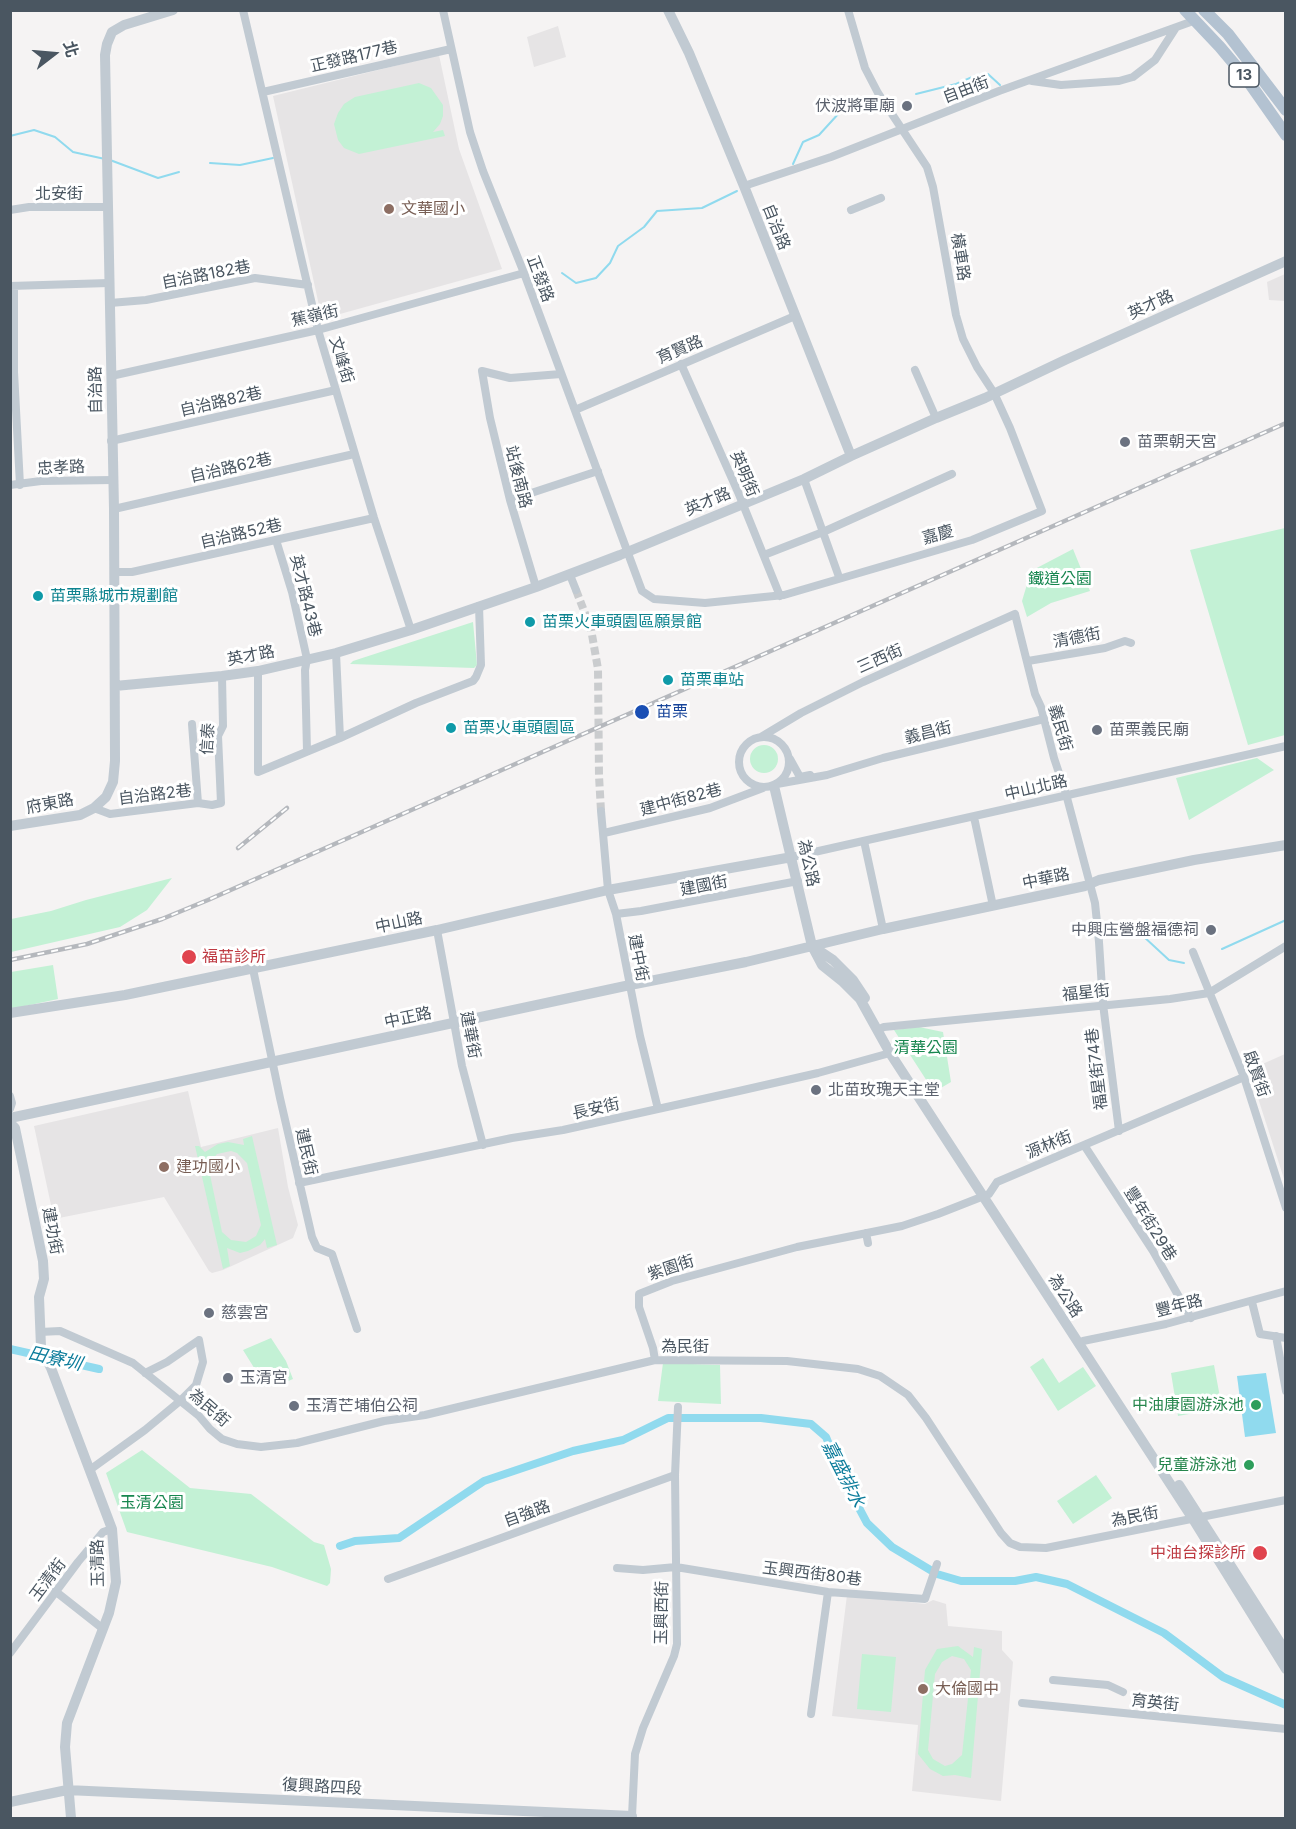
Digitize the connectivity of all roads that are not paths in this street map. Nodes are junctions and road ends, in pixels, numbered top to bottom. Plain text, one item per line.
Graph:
1 (173, 10) edge
2 (243, 10) edge
3 (443, 10) edge
4 (668, 10) edge
5 (848, 10) edge
6 (1185, 10) edge
7 (157, 12) edge
8 (1203, 15) edge
9 (1175, 29) junction
10 (450, 49) junction
11 (1028, 81) junction
12 (263, 92) junction
13 (1286, 111) edge
14 (900, 129) junction
15 (1286, 135) edge
16 (745, 187) junction
17 (881, 198) dead end
18 (107, 207) junction
19 (10, 210) edge
20 (851, 210) dead end
21 (1286, 261) edge
22 (524, 273) junction
23 (109, 283) junction
24 (308, 285) junction
25 (12, 286) edge
26 (110, 303) junction
27 (795, 316) junction
28 (318, 330) junction
29 (681, 364) junction
30 (915, 370) dead end
31 (12, 372) edge
32 (561, 374) junction
33 (111, 376) junction
34 (336, 390) junction
35 (994, 393) junction
36 (575, 410) junction
37 (936, 418) junction
38 (111, 441) junction
39 (354, 454) junction
40 (851, 456) junction
41 (598, 471) junction
42 (952, 474) dead end
43 (804, 479) junction
44 (113, 480) junction
45 (10, 485) edge
46 (20, 485) junction
47 (510, 500) junction
48 (742, 503) junction
49 (114, 508) junction
50 (1042, 511) joint
51 (374, 518) junction
52 (823, 532) junction
53 (276, 540) junction
54 (629, 551) junction
55 (764, 555) junction
56 (114, 572) junction
57 (570, 575) junction
58 (839, 577) junction
59 (536, 588) junction
60 (576, 590) tunnel mouth
61 (780, 596) junction
62 (479, 606) junction
63 (1015, 614) joint
64 (411, 630) junction
65 (1131, 643) dead end
66 (336, 653) junction
67 (307, 659) junction
68 (1028, 661) junction
69 (258, 671) junction
70 (222, 676) junction
71 (115, 686) junction
72 (1044, 719) junction
73 (192, 723) dead end
74 (761, 737) junction
75 (340, 738) junction
76 (1286, 746) edge
77 (307, 751) junction
78 (789, 759) junction
79 (820, 776) junction
80 (771, 786) junction
81 (1066, 795) junction
82 (198, 802) junction
83 (221, 803) joint
84 (94, 808) junction
85 (601, 811) tunnel mouth
86 (974, 817) junction
87 (10, 826) edge
88 (604, 833) junction
89 (864, 841) junction
90 (1286, 845) edge
91 (792, 857) junction
92 (798, 882) junction
93 (1090, 884) junction
94 (608, 890) junction
95 (993, 906) junction
96 (616, 914) junction
97 (883, 929) junction
98 (436, 930) junction
99 (812, 946) junction
100 (1286, 946) edge
101 (1193, 952) dead end
102 (253, 969) junction
103 (630, 985) junction
104 (1209, 993) junction
105 (1103, 1004) junction
106 (10, 1013) edge
107 (454, 1023) junction
108 (880, 1028) junction
109 (893, 1051) junction
110 (272, 1062) junction
111 (1244, 1077) junction
112 (10, 1096) edge
113 (10, 1108) edge
114 (658, 1109) junction
115 (10, 1118) edge
116 (10, 1123) edge
117 (1119, 1131) junction
118 (483, 1144) junction
119 (1084, 1145) junction
120 (299, 1183) junction
121 (986, 1195) junction
122 (1286, 1208) edge
123 (866, 1233) junction
124 (868, 1243) dead end
125 (778, 1251) joint
126 (1286, 1291) edge
127 (1252, 1302) junction
128 (1191, 1318) junction
129 (357, 1329) dead end
130 (40, 1332) junction
131 (1276, 1336) junction
132 (1286, 1338) edge
133 (1081, 1343) junction
134 (41, 1347) joint
135 (655, 1360) junction
136 (145, 1373) junction
137 (1286, 1391) edge
138 (180, 1401) junction
139 (678, 1407) dead end
140 (91, 1469) junction
141 (675, 1474) junction
142 (1286, 1500) edge
143 (1197, 1518) junction
144 (112, 1529) junction
145 (937, 1564) dead end
146 (617, 1568) dead end
147 (676, 1568) junction
148 (388, 1579) dead end
149 (55, 1592) junction
150 (828, 1592) junction
151 (102, 1628) junction
152 (10, 1653) edge
153 (1284, 1659) edge
154 (1053, 1680) dead end
155 (1123, 1692) dead end
156 (1022, 1704) dead end
157 (811, 1714) dead end
158 (1286, 1729) edge
159 (67, 1790) junction
160 (10, 1802) edge
161 (632, 1817) edge
162 (71, 1818) edge

1 - 7 street, 自治路
2 - 12 street, 文峰街
3 - 10 street, 正發路
4 - 16 street, 自治路
5 - 14 street, 橫車路
6 - 8 main road, 13
7 - 18 street, 自治路
8 - 9 street, 自由街
8 - 13 main road, 13
8 - 15 main road, 13
9 - 11 street, 自由街
9 - 11 street
10 - 12 street, 正發路177巷
10 - 22 street, 正發路
11 - 14 street, 自由街
12 - 24 street, 文峰街
14 - 16 street, 自由街
14 - 35 street, 橫車路
16 - 27 street, 自治路
17 - 20 street
18 - 19 street, 北安街
18 - 23 street, 自治路
21 - 35 street, 英才路
22 - 28 street, 蕉嶺街
22 - 32 street, 正發路
23 - 25 street
23 - 26 street, 自治路
24 - 26 street, 自治路182巷
24 - 28 street, 文峰街
25 - 31 street
26 - 33 street, 自治路
27 - 29 street, 育賢路
27 - 40 street, 自治路
28 - 33 street, 蕉嶺街
28 - 34 street, 文峰街
29 - 36 street, 育賢路
29 - 48 street, 英明街
30 - 37 street
31 - 46 street
32 - 36 street, 正發路
32 - 47 street, 站後南路
33 - 38 street, 自治路
34 - 38 street, 自治路82巷
34 - 39 street, 文峰街
35 - 37 street, 英才路
35 - 50 street, 橫車路
36 - 41 street, 正發路
37 - 40 street, 英才路
38 - 44 street, 自治路
39 - 49 street, 自治路62巷
39 - 51 street, 文峰街
40 - 43 street, 英才路
41 - 47 street
41 - 54 street, 正發路
42 - 52 street
43 - 48 street, 英才路
43 - 52 street
44 - 46 street, 忠孝路
44 - 49 street, 自治路
45 - 46 street, 忠孝路
47 - 59 street, 站後南路
48 - 54 street, 英才路
48 - 55 street, 英明街
49 - 56 street, 自治路
50 - 58 street, 嘉慶
51 - 53 street, 自治路52巷
51 - 64 street, 文峰街
52 - 55 street
52 - 58 street
53 - 56 street, 自治路52巷
53 - 67 street, 英才路43巷
54 - 57 street, 英才路
54 - 61 street, 正發路
55 - 61 street, 英明街
56 - 71 street, 自治路
57 - 59 street, 英才路
57 - 60 street
58 - 61 street, 嘉慶
59 - 62 street, 英才路
62 - 64 street, 英才路
62 - 75 street
63 - 68 street, 義民街
63 - 74 street, 三西街
64 - 66 street, 英才路
65 - 68 street, 清德街
66 - 67 street, 英才路
66 - 75 street
67 - 69 street, 英才路
67 - 77 street
68 - 72 street, 義民街
69 - 70 street, 英才路
69 - 77 street
70 - 71 street, 英才路
70 - 83 street, 信泰
71 - 84 street, 自治路
72 - 79 street, 義昌街
72 - 81 street, 義民街
73 - 82 street
74 - 78 street
74 - 80 street
75 - 77 street
76 - 81 street, 中山北路
78 - 79 street
78 - 80 street
79 - 80 street, 義昌街
80 - 88 street, 建中街82巷
80 - 91 street, 為公路
81 - 86 street, 中山北路
81 - 93 street, 義民街
82 - 83 street, 自治路2巷
82 - 84 street, 自治路2巷
84 - 87 street, 府東路
85 - 88 street, 建中街
86 - 89 street, 中山北路
86 - 95 street
88 - 94 street, 建中街
89 - 91 street, 中山北路
89 - 97 street
90 - 93 street, 中華路
91 - 92 street, 為公路
91 - 94 street, 中山路
92 - 96 street, 建國街
92 - 99 street, 為公路
93 - 95 street, 中華路
93 - 105 street, 福星街74巷
94 - 96 street, 建中街
94 - 98 street, 中山路
95 - 97 street, 中華路
96 - 103 street, 建中街
97 - 99 street, 中華路
98 - 102 street, 中山路
98 - 107 street, 建華街
99 - 103 street, 中正路
99 - 108 street, 為公路
100 - 104 street, 福星街
101 - 104 street, 啟賢街
102 - 106 street, 中山路
102 - 110 street, 建民街
103 - 107 street, 中正路
103 - 114 street, 建中街
104 - 105 street, 福星街
104 - 111 street, 啟賢街
105 - 108 street, 福星街
105 - 117 street, 福星街74巷
107 - 110 street, 中正路
107 - 118 street, 建華街
108 - 109 street, 為公路
109 - 114 street, 長安街
109 - 121 street, 為公路
110 - 115 street, 中正路
110 - 120 street, 建民街
111 - 117 street, 源林街
111 - 122 street, 啟賢街
112 - 113 street
114 - 118 street, 長安街
116 - 130 street, 建功街
117 - 119 street, 源林街
118 - 120 street, 長安街
119 - 121 street, 源林街
119 - 128 street, 豐年街29巷
120 - 129 street, 建民街
121 - 123 street, 源林街
121 - 133 street, 為公路
123 - 124 street
123 - 125 street, 源林街
125 - 135 street, 紫園街
126 - 127 street, 豐年路
127 - 128 street, 豐年路
127 - 131 street
128 - 133 street, 豐年路
130 - 134 street, 建功街
130 - 136 street, 為民街
131 - 132 street
131 - 137 street
133 - 143 street, 為公路
134 - 140 street, 玉清路
135 - 138 street, 為民街
135 - 143 street, 為民街
136 - 138 street, 為民街
136 - 138 street
138 - 140 street
139 - 141 street, 玉興西街
140 - 144 street, 玉清路
141 - 147 street, 玉興西街
141 - 148 street, 自強路
142 - 143 street, 為民街
143 - 153 street, 為公路
144 - 149 street, 玉清街
144 - 151 street, 玉清路
145 - 150 street, 玉興西街80巷
146 - 147 street, 玉興西街80巷
147 - 150 street, 玉興西街80巷
147 - 161 street, 玉興西街
149 - 151 street
149 - 152 street, 玉清街
150 - 157 street
151 - 159 street, 玉清路
154 - 155 street
156 - 158 street, 育英街
159 - 160 street, 復興路四段
159 - 161 street, 復興路四段
159 - 162 street, 玉清路

